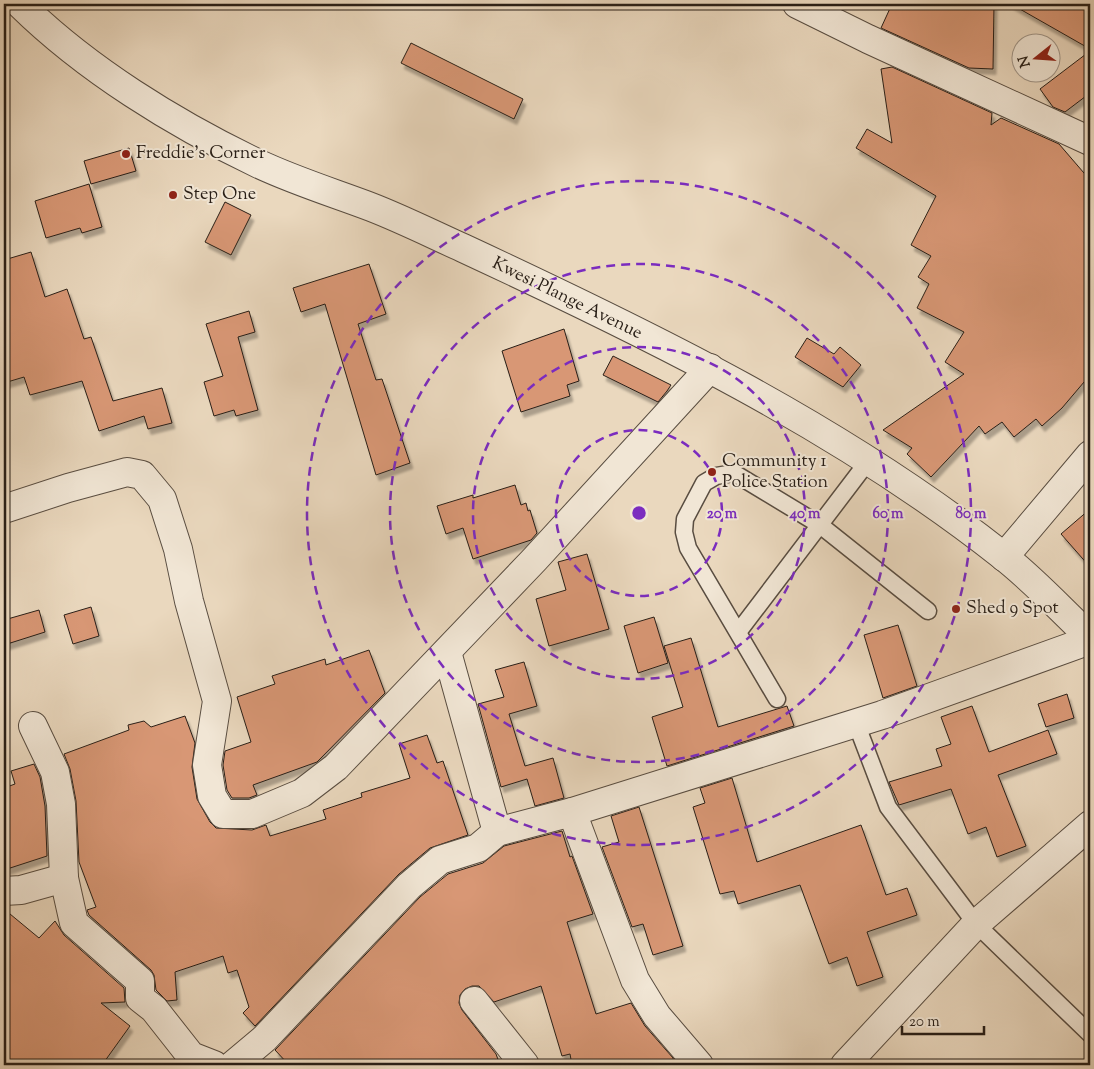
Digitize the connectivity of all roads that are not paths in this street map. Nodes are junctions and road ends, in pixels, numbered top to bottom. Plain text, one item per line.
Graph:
1 (20, 4) edge
2 (797, 4) edge
3 (1090, 141) edge
4 (710, 368) junction
5 (1090, 455) edge
6 (869, 460) junction
7 (4, 509) edge
8 (820, 525) junction
9 (1004, 557) junction
10 (928, 611) dead end
11 (739, 631) junction
12 (1090, 638) edge
13 (447, 652) junction
14 (777, 699) dead end
15 (856, 723) junction
16 (32, 726) dead end
17 (572, 812) junction
18 (1090, 825) edge
19 (497, 832) junction
20 (64, 878) junction
21 (4, 892) edge
22 (976, 924) junction
23 (474, 1001) dead end
24 (1090, 1034) edge
25 (214, 1065) edge
26 (233, 1065) edge
27 (525, 1065) edge
28 (699, 1065) edge
29 (845, 1065) edge

1 - 4 street, Kwesi Plange Avenue
2 - 3 street
4 - 6 street, Kwesi Plange Avenue
4 - 13 street
5 - 9 street
6 - 8 lane
6 - 9 street, Kwesi Plange Avenue
7 - 13 street
8 - 10 lane
8 - 11 lane
8 - 11 lane
9 - 12 street, Kwesi Plange Avenue
11 - 14 lane
12 - 15 street
13 - 19 street
15 - 17 street
15 - 22 lane
16 - 20 street
17 - 19 street
17 - 28 street
18 - 22 street
19 - 26 street
20 - 21 street
20 - 25 street
22 - 24 lane
22 - 29 street
23 - 27 street

